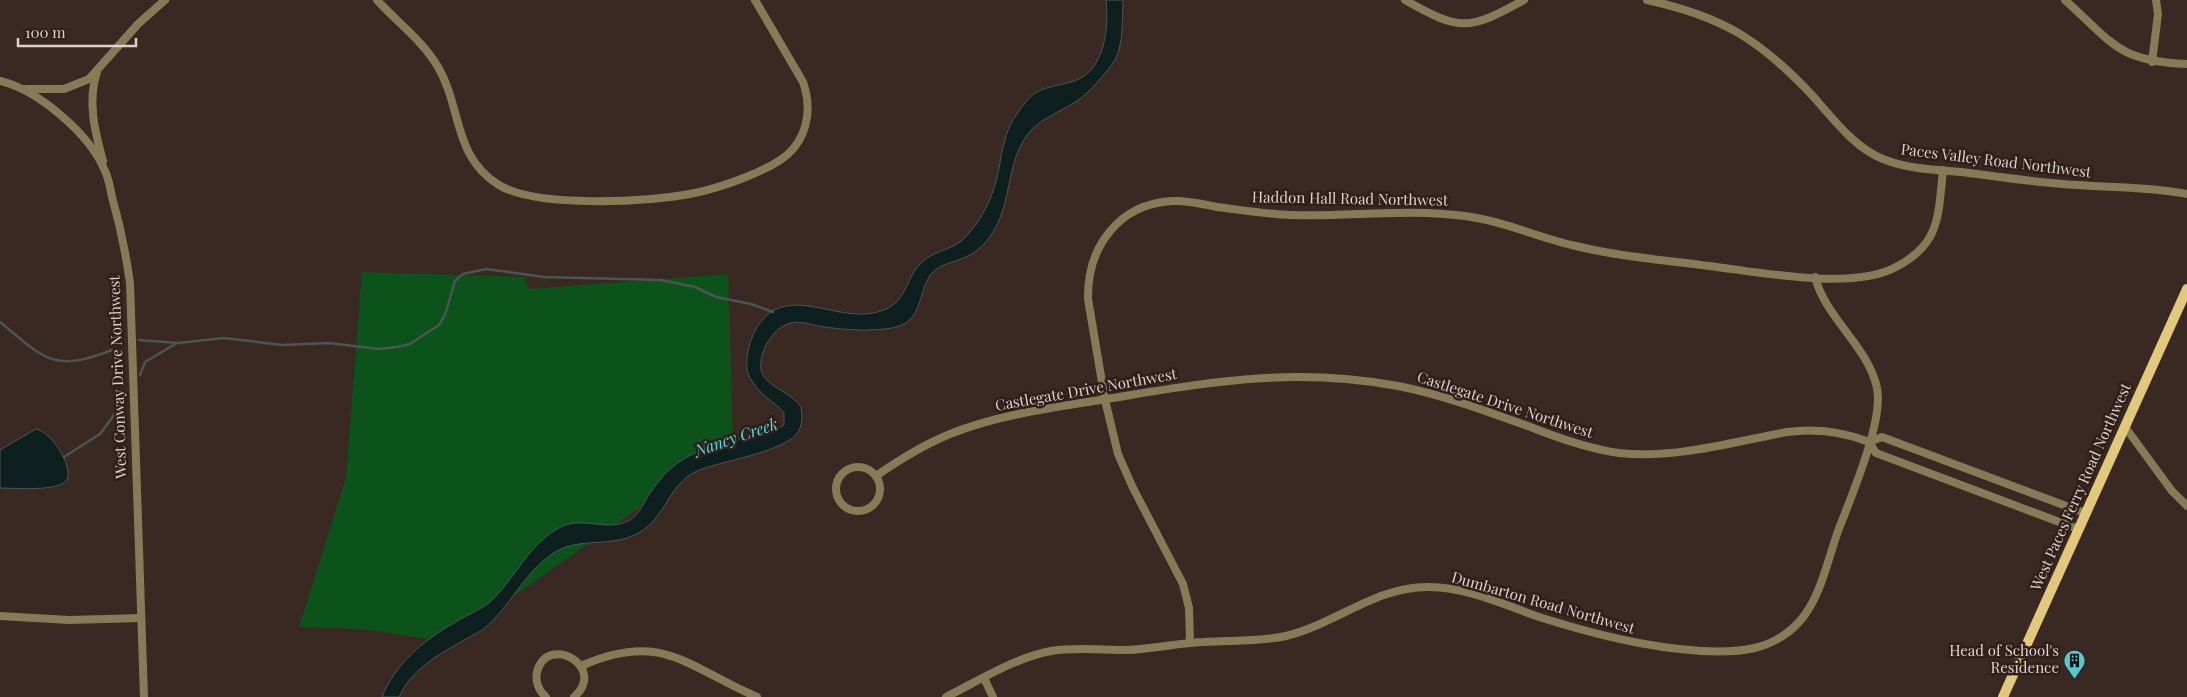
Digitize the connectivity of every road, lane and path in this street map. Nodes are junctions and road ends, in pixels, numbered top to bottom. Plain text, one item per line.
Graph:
1 (165, 0) edge
2 (377, 0) edge
3 (755, 0) edge
4 (1405, 0) edge
5 (1524, 0) edge
6 (1647, 0) edge
7 (2065, 0) edge
8 (2156, 0) edge
9 (2152, 62) junction
10 (2187, 64) edge
11 (97, 72) junction
12 (0, 81) edge
13 (25, 89) junction
14 (105, 170) junction
15 (1944, 170) junction
16 (2187, 194) edge
17 (1815, 278) junction
18 (2187, 289) edge
19 (1105, 400) junction
20 (2124, 427) junction
21 (1870, 442) junction
22 (876, 476) junction
23 (2187, 506) edge
24 (2085, 513) junction
25 (2078, 529) junction
26 (0, 616) edge
27 (141, 618) junction
28 (1190, 643) junction
29 (581, 666) junction
30 (984, 678) junction
31 (144, 697) edge
32 (546, 697) edge
33 (574, 697) edge
34 (757, 697) edge
35 (946, 697) edge
36 (993, 697) edge
37 (2004, 697) edge

1 - 11 street
2 - 3 street
4 - 5 street
6 - 15 street, Paces Valley Road Northwest
7 - 9 street
8 - 9 street
9 - 10 street
11 - 13 street
11 - 14 street
12 - 13 street, West Conway Drive Northwest
13 - 14 street, West Conway Drive Northwest
14 - 27 street, West Conway Drive Northwest
15 - 16 street, Paces Valley Road Northwest
15 - 17 street, Haddon Hall Road Northwest
17 - 19 street, Haddon Hall Road Northwest
17 - 21 street
18 - 20 main road, West Paces Ferry Road Northwest
19 - 21 street, Castlegate Drive Northwest
19 - 22 street, Castlegate Drive Northwest
19 - 28 street, Haddon Hall Road Northwest
20 - 23 street
20 - 24 main road, West Paces Ferry Road Northwest
21 - 24 street, Castlegate Drive Northwest
21 - 25 street, Castlegate Drive Northwest
21 - 28 street, Dumbarton Road Northwest
22 - 22 street
24 - 25 main road, West Paces Ferry Road Northwest
25 - 37 main road, West Paces Ferry Road Northwest
26 - 27 street
27 - 31 street, West Conway Drive Northwest
28 - 30 street, Dumbarton Road Northwest
29 - 32 street
29 - 33 street
29 - 34 street
30 - 35 street, Dumbarton Road Northwest
30 - 36 street

